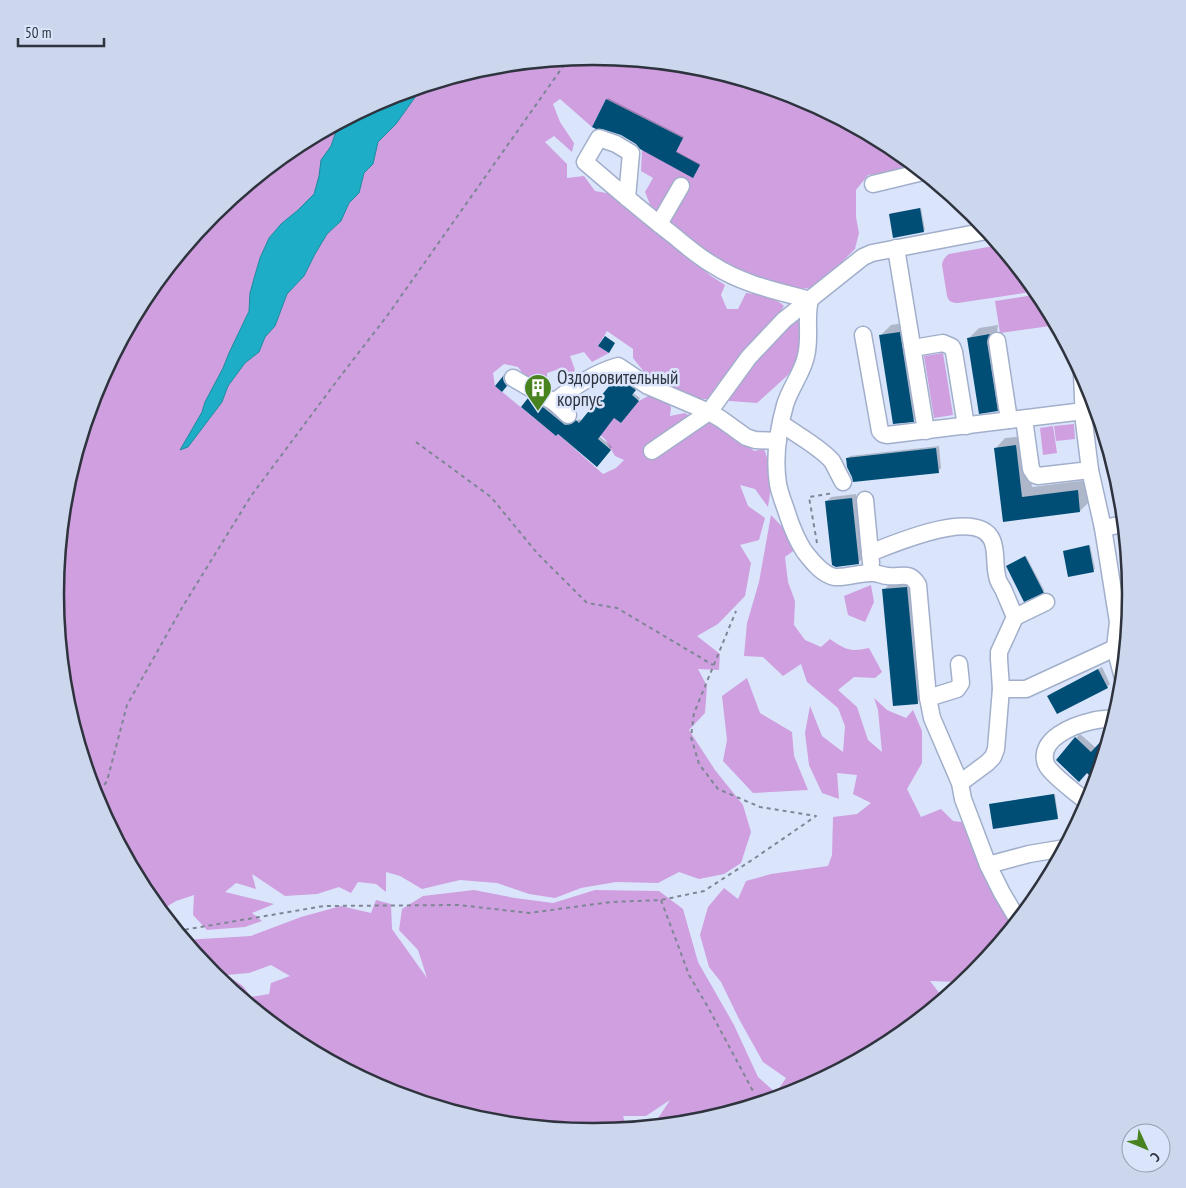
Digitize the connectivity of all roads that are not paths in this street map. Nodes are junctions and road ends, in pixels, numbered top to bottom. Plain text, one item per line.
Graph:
1 (915, 174) edge
2 (873, 184) dead end
3 (681, 186) dead end
4 (627, 198) dead end
5 (659, 224) junction
6 (979, 232) edge
7 (896, 248) junction
8 (810, 300) junction
9 (863, 335) dead end
10 (996, 341) dead end
11 (913, 348) junction
12 (514, 378) dead end
13 (554, 402) junction
14 (1087, 407) edge
15 (709, 412) junction
16 (568, 416) dead end
17 (1016, 420) junction
18 (782, 424) junction
19 (966, 426) junction
20 (926, 431) junction
21 (778, 441) junction
22 (652, 451) dead end
23 (1090, 470) junction
24 (839, 487) road end
25 (865, 500) dead end
26 (1118, 525) edge
27 (1103, 528) junction
28 (870, 553) junction
29 (873, 573) junction
30 (1046, 602) dead end
31 (1121, 614) edge
32 (1015, 617) junction
33 (1121, 628) edge
34 (1115, 648) junction
35 (1118, 660) edge
36 (959, 664) dead end
37 (1001, 688) junction
38 (928, 698) junction
39 (1107, 719) edge
40 (960, 783) junction
41 (1082, 798) edge
42 (1056, 849) edge
43 (988, 865) junction
44 (1014, 914) edge

1 - 2 street
3 - 5 street
4 - 5 street
5 - 8 street
6 - 7 street
7 - 8 street
7 - 11 street
8 - 15 street
8 - 18 street
9 - 20 street
10 - 17 street
11 - 19 street
11 - 20 street
12 - 13 street
13 - 15 street
13 - 16 street
14 - 17 street
14 - 23 street
15 - 21 street
15 - 22 street
17 - 19 street
17 - 23 street
18 - 21 street
18 - 24 street
19 - 20 street
21 - 29 street
23 - 27 street
25 - 28 street
26 - 27 street
27 - 31 street
28 - 29 street
28 - 32 street
29 - 38 street
30 - 32 street
32 - 37 street
33 - 34 street
34 - 35 street
34 - 37 street
36 - 38 street
37 - 40 street
38 - 40 street
39 - 41 street
40 - 43 street
42 - 43 street
43 - 44 street

